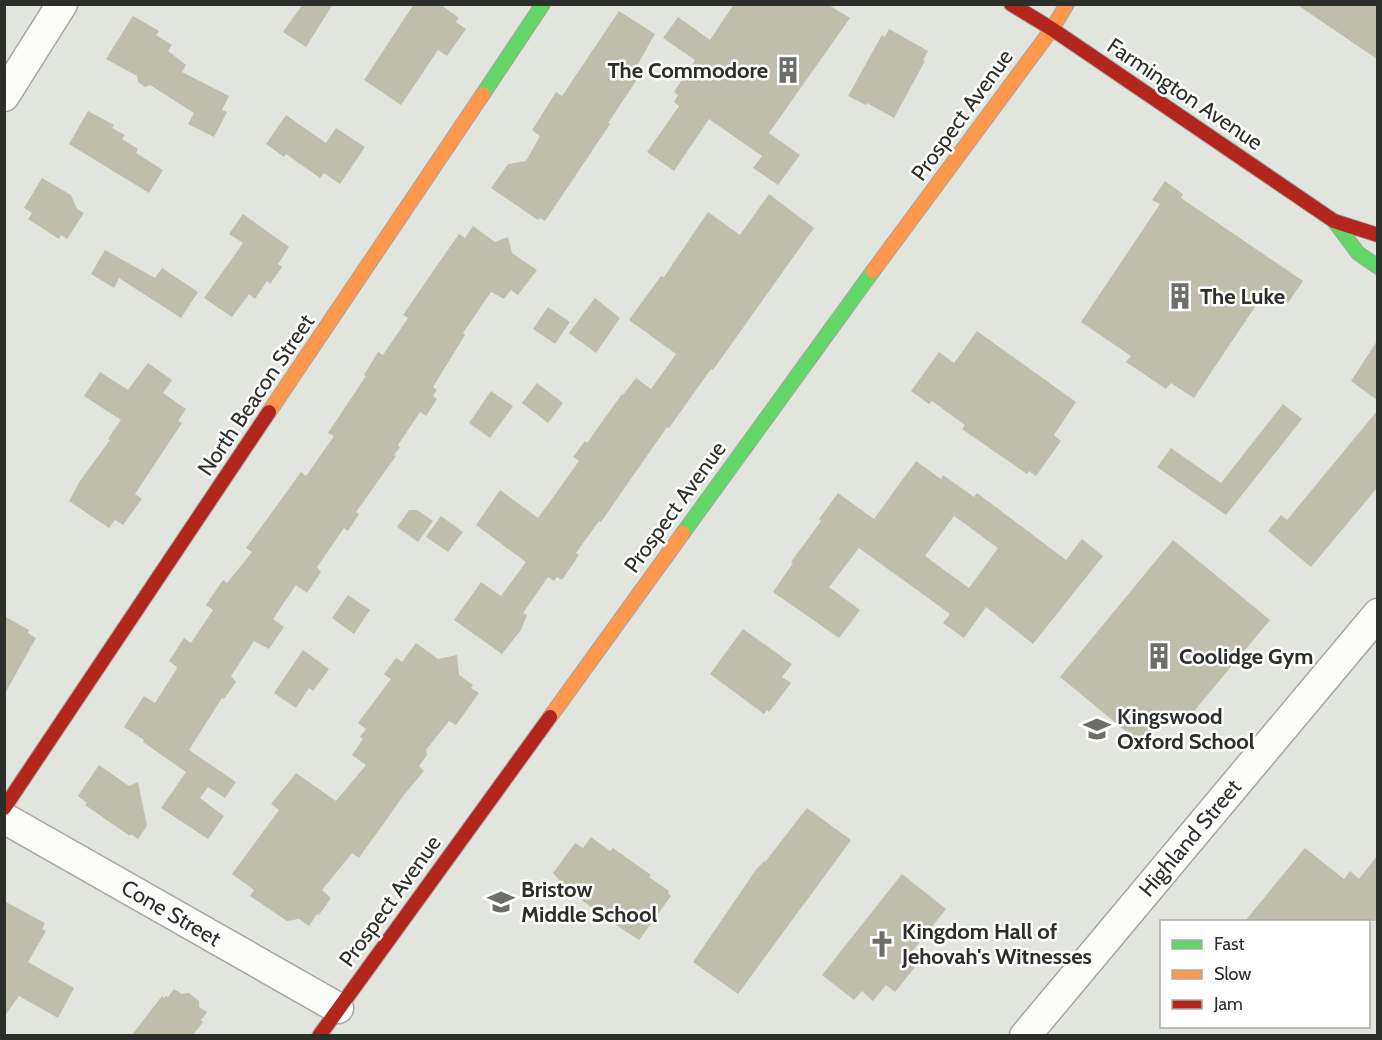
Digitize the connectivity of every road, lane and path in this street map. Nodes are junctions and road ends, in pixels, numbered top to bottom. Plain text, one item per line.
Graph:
1 (62, 4) edge
2 (543, 4) edge
3 (1011, 4) edge
4 (1067, 4) edge
5 (1052, 29) junction
6 (4, 96) edge
7 (1334, 221) junction
8 (1377, 235) edge
9 (1377, 267) edge
10 (1377, 614) edge
11 (4, 808) edge
12 (4, 818) edge
13 (338, 1008) junction
14 (319, 1035) edge
15 (1025, 1035) edge

1 - 6 street
2 - 11 main road, North Beacon Street
3 - 5 main road, Farmington Avenue
4 - 5 main road, Prospect Avenue
5 - 7 main road, Farmington Avenue
5 - 13 main road, Prospect Avenue
7 - 8 main road, Farmington Avenue
7 - 9 main road, Farmington Avenue
10 - 15 street, Highland Street
12 - 13 street, Cone Street
13 - 14 main road, Prospect Avenue

